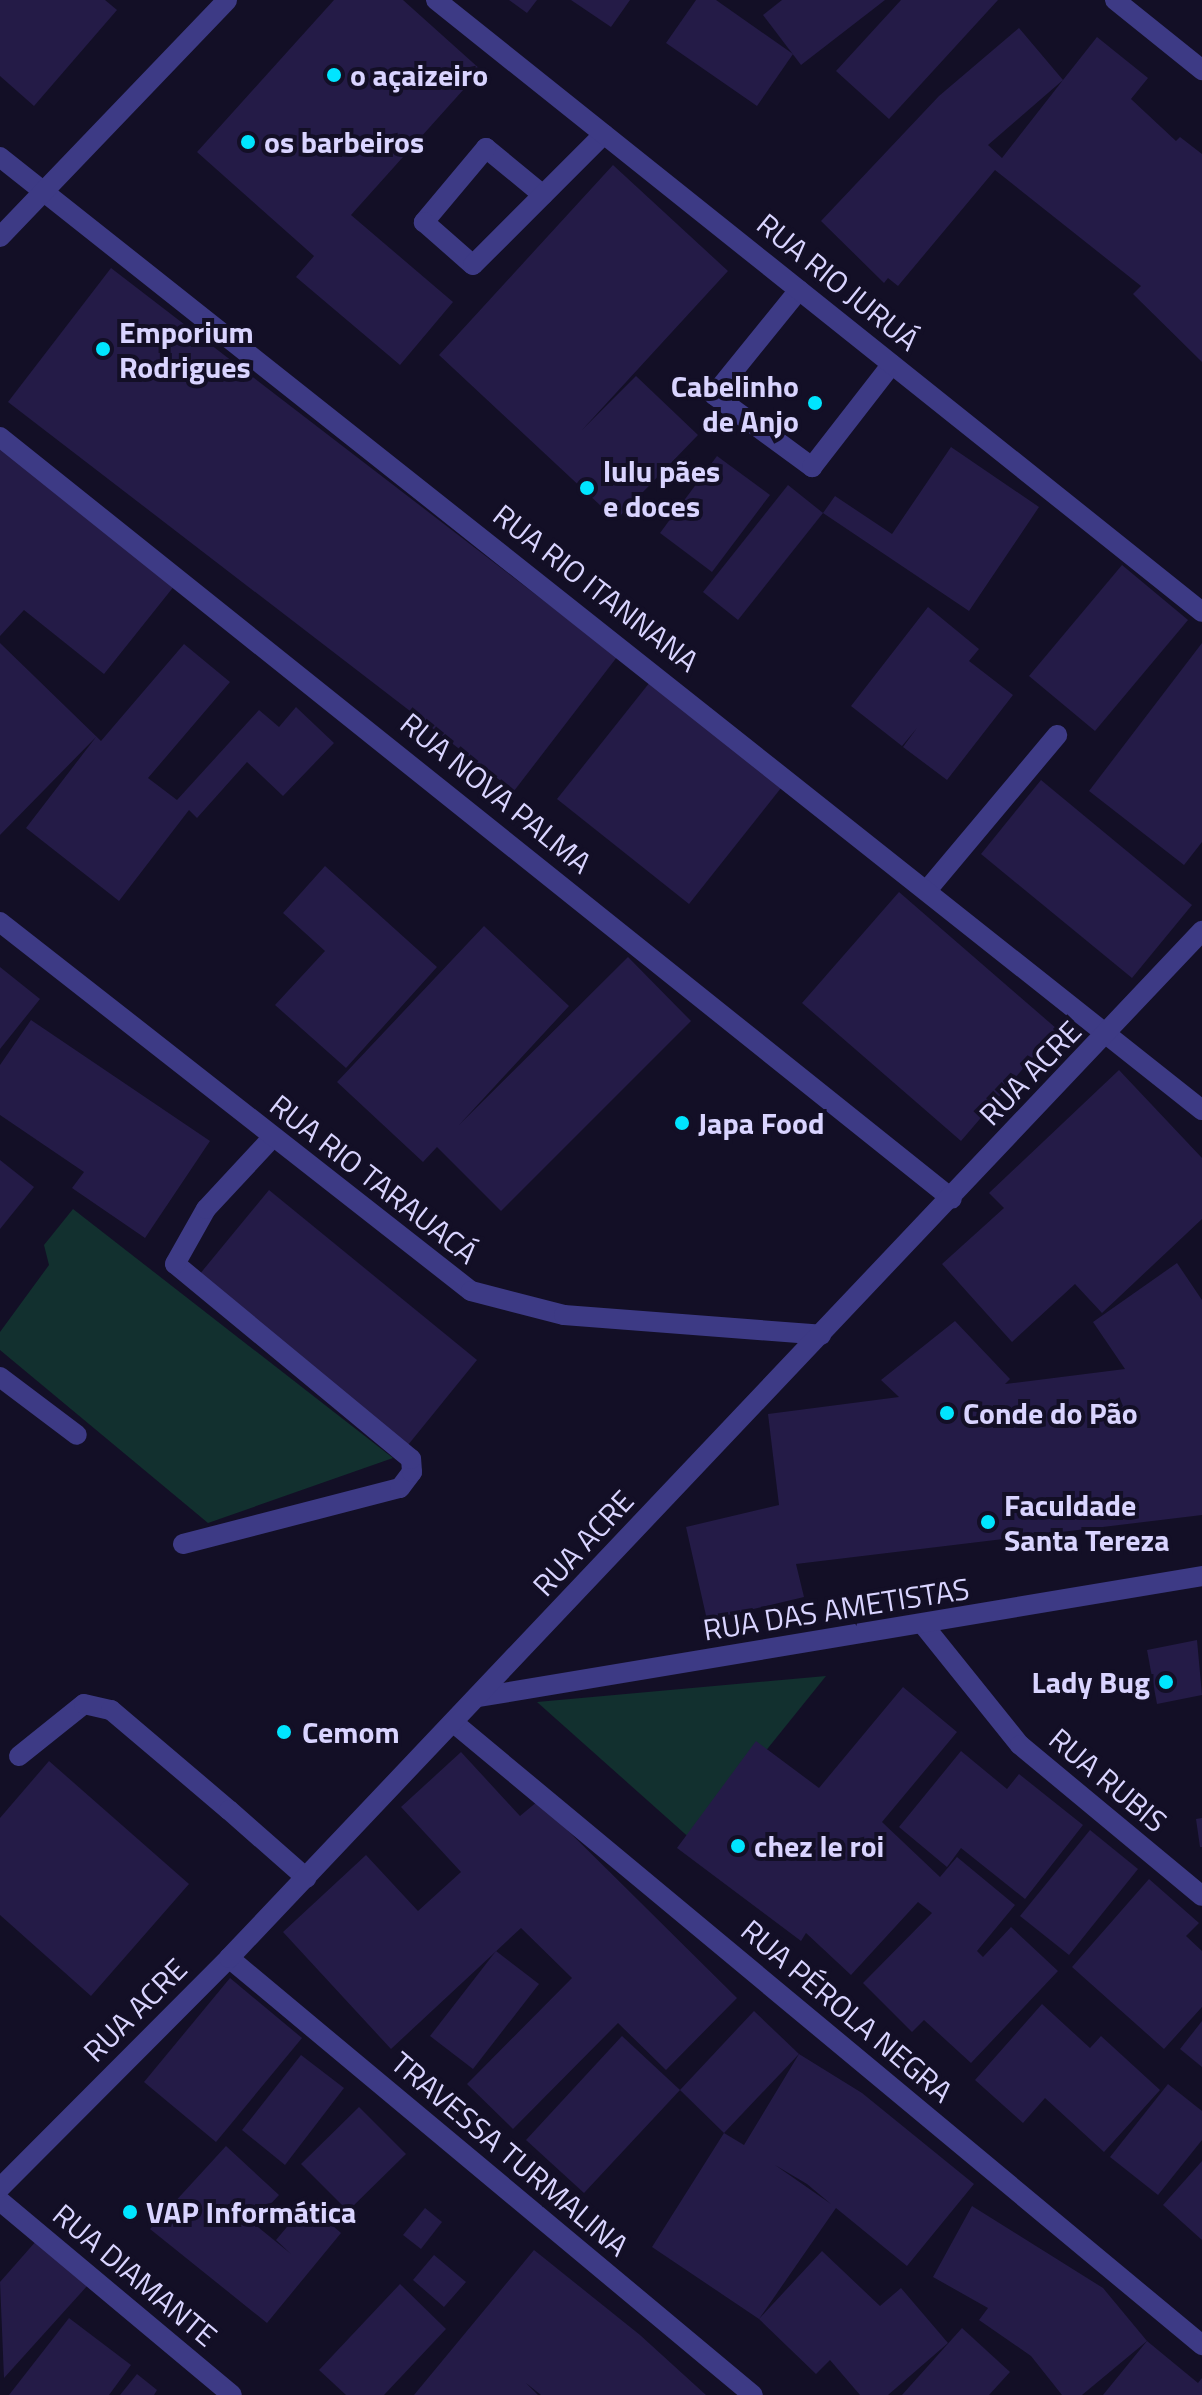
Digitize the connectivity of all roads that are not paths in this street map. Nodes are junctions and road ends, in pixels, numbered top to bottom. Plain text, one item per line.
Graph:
1 (227, 0) edge
2 (436, 0) edge
3 (1115, 0) edge
4 (1202, 70) edge
5 (604, 134) junction
6 (0, 157) edge
7 (45, 191) junction
8 (543, 195) junction
9 (0, 237) edge
10 (799, 290) junction
11 (892, 364) junction
12 (0, 437) edge
13 (1202, 612) edge
14 (1057, 735) dead end
15 (928, 889) junction
16 (0, 922) edge
17 (1202, 931) edge
18 (1110, 1033) junction
19 (1202, 1110) edge
20 (271, 1139) junction
21 (952, 1199) junction
22 (821, 1335) junction
23 (0, 1377) edge
24 (77, 1435) dead end
25 (183, 1544) dead end
26 (1202, 1576) edge
27 (925, 1627) junction
28 (479, 1697) junction
29 (454, 1723) junction
30 (19, 1756) dead end
31 (306, 1878) junction
32 (1202, 1896) edge
33 (229, 1958) junction
34 (0, 2188) edge
35 (0, 2201) edge
36 (1202, 2345) edge
37 (232, 2395) edge
38 (753, 2395) edge

1 - 7 street
2 - 5 street, RUA RIO JURUÁ
3 - 4 street
5 - 8 street
5 - 10 street, RUA RIO JURUÁ
6 - 7 street, RUA RIO ITANNANA
7 - 9 street
7 - 15 street, RUA RIO ITANNANA
8 - 8 street
10 - 11 street, RUA RIO JURUÁ
10 - 11 street
11 - 13 street, RUA RIO JURUÁ
12 - 21 street, RUA NOVA PALMA
14 - 15 street
15 - 18 street, RUA RIO ITANNANA
16 - 20 street, RUA RIO TARAUACÁ
17 - 18 street, RUA ACRE
18 - 19 street, RUA RIO ITANNANA
18 - 21 street, RUA ACRE
20 - 22 street, RUA RIO TARAUACÁ
20 - 25 street
21 - 22 street, RUA ACRE
22 - 28 street, RUA ACRE
23 - 24 street
26 - 27 street, RUA DAS AMETISTAS
27 - 28 street, RUA DAS AMETISTAS
27 - 32 street, RUA RUBIS
28 - 29 street, RUA ACRE
29 - 31 street, RUA ACRE
29 - 36 street, RUA PÉROLA NEGRA
30 - 31 street
31 - 33 street, RUA ACRE
33 - 34 street, RUA ACRE
33 - 38 street, TRAVESSA TURMALINA
35 - 37 street, RUA DIAMANTE

